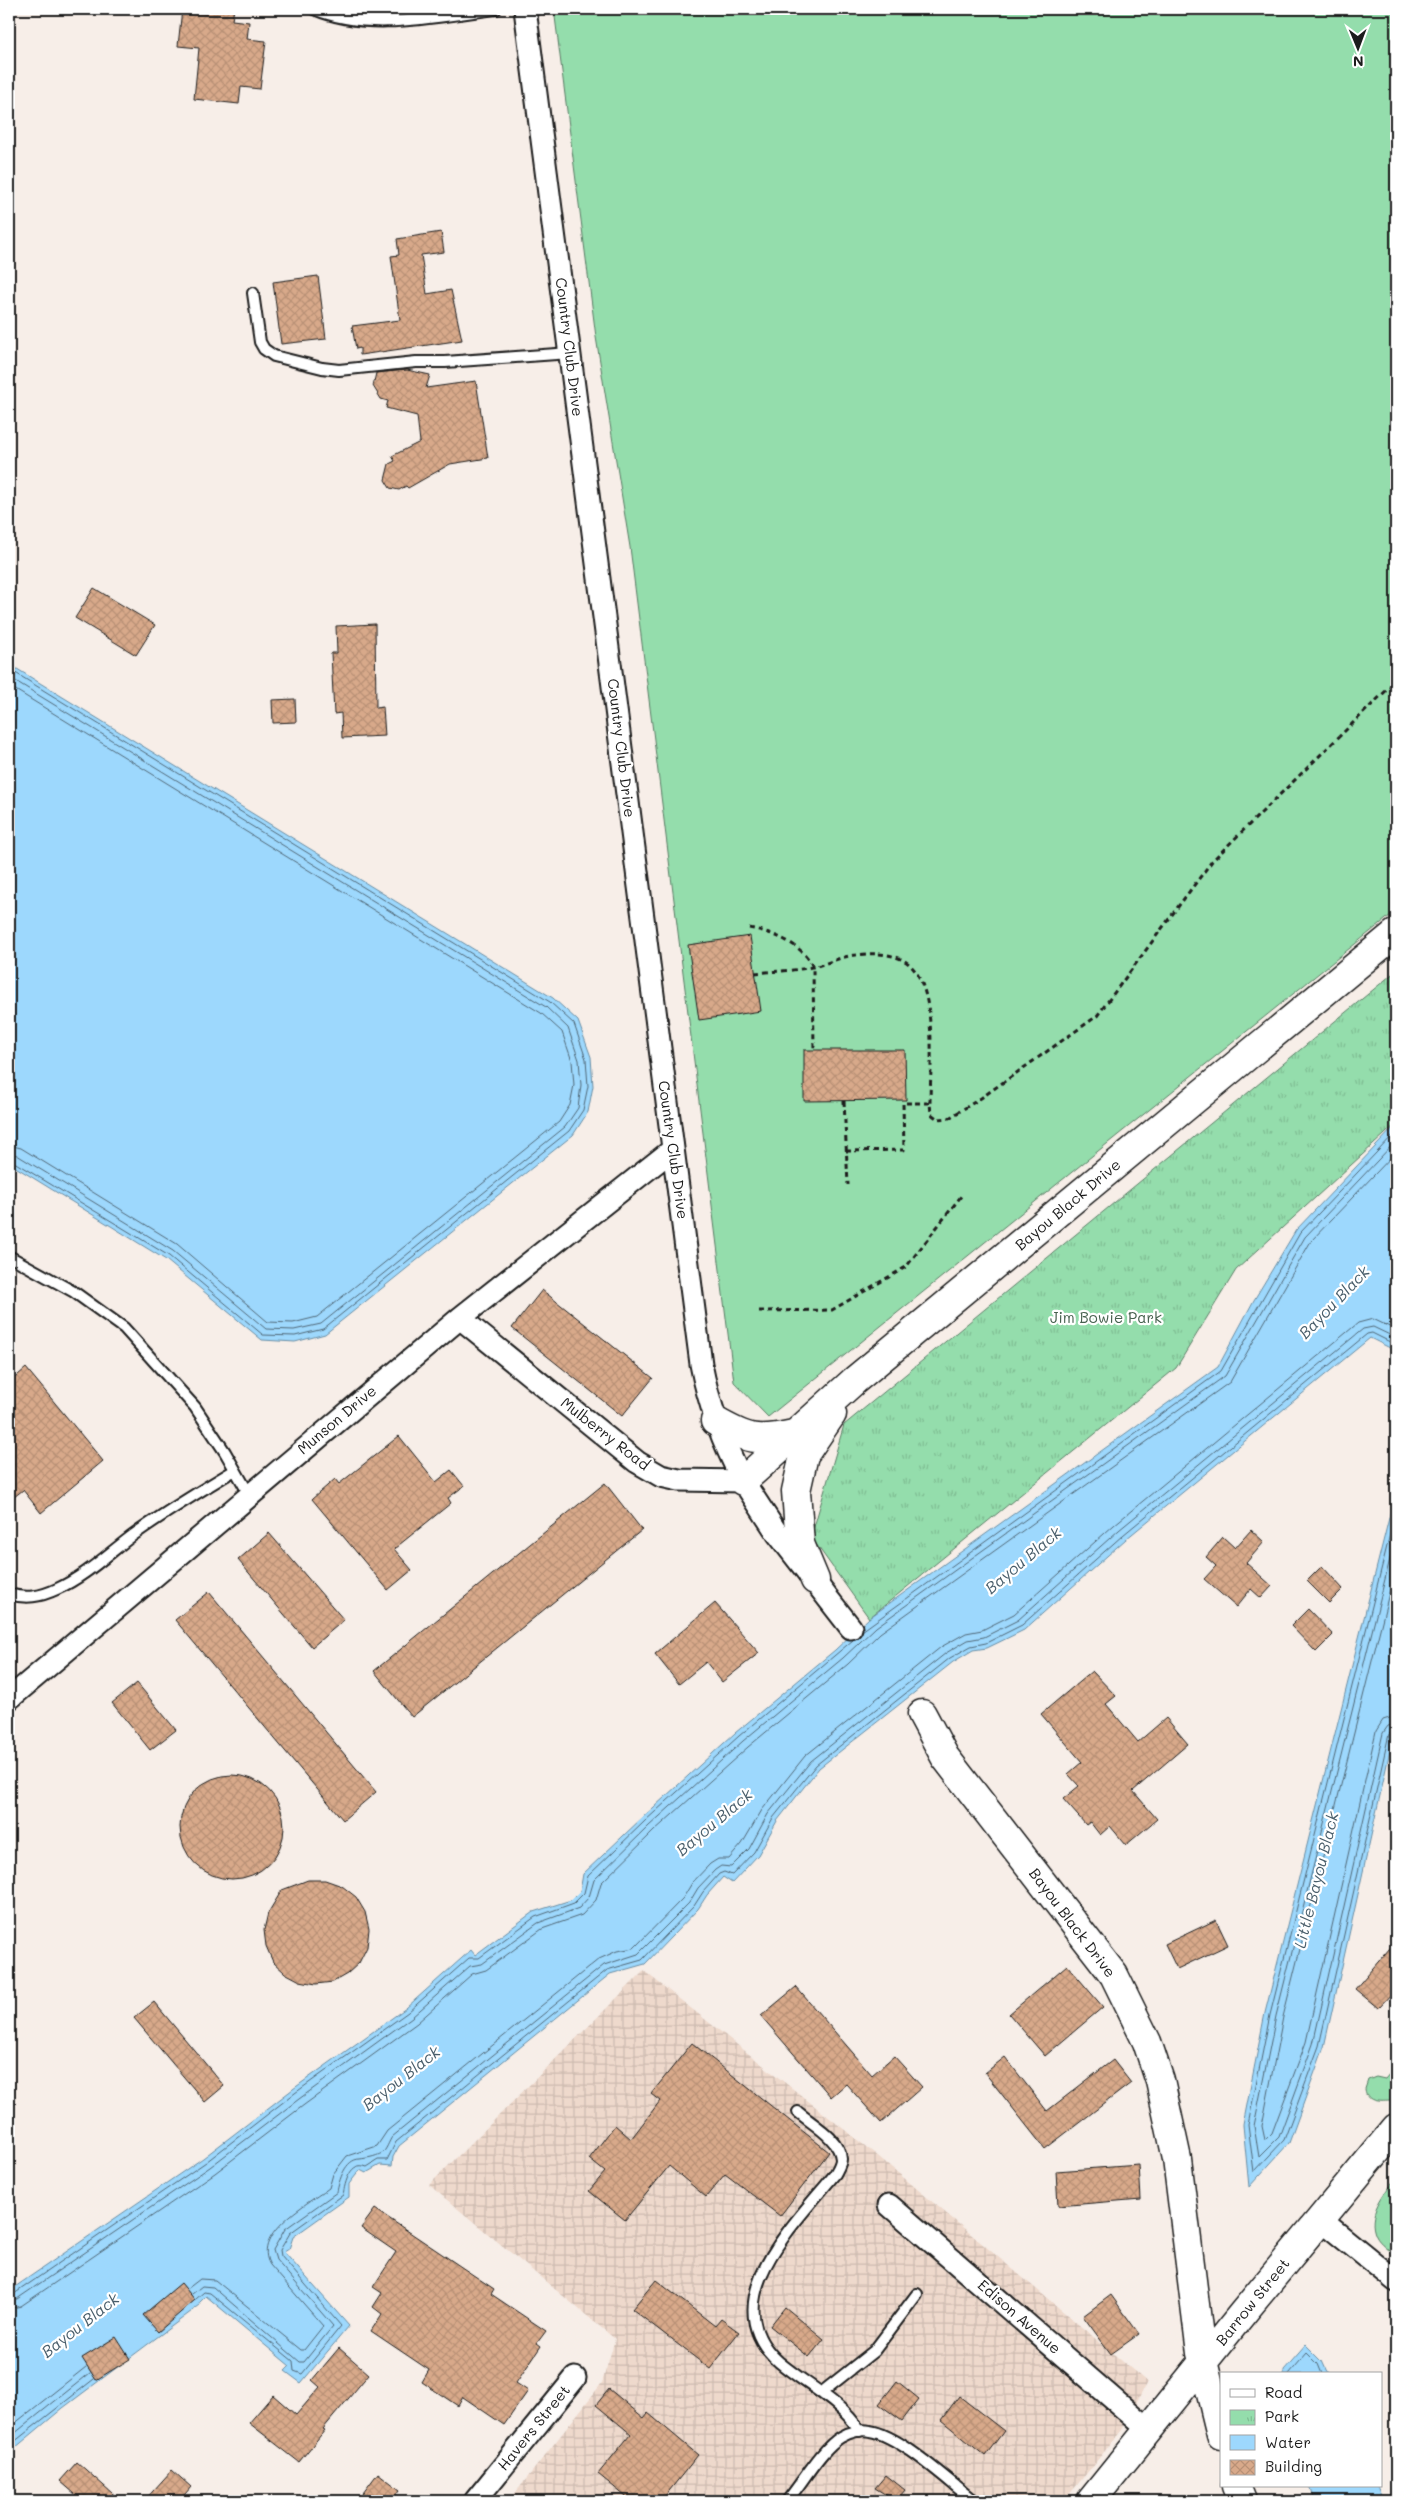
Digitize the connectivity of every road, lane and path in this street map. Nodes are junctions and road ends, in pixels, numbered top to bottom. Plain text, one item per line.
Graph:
1 (314, 9) edge
2 (496, 9) edge
3 (525, 9) edge
4 (253, 293) dead end
5 (570, 353) junction
6 (1396, 681) edge
7 (749, 928) dead end
8 (1396, 933) edge
9 (813, 967) junction
10 (756, 973) dead end
11 (814, 1050) dead end
12 (844, 1100) dead end
13 (930, 1103) junction
14 (672, 1150) junction
15 (846, 1150) junction
16 (848, 1185) dead end
17 (962, 1195) dead end
18 (9, 1256) edge
19 (760, 1310) dead end
20 (460, 1318) junction
21 (855, 1380) junction
22 (715, 1421) junction
23 (794, 1434) junction
24 (236, 1470) junction
25 (743, 1481) junction
26 (249, 1494) junction
27 (815, 1580) junction
28 (9, 1594) edge
29 (851, 1628) dead end
30 (9, 1699) edge
31 (922, 1714) dead end
32 (798, 2112) dead end
33 (1396, 2128) edge
34 (889, 2205) dead end
35 (1321, 2220) junction
36 (1396, 2282) edge
37 (917, 2294) dead end
38 (1203, 2363) junction
39 (575, 2378) dead end
40 (821, 2393) junction
41 (1149, 2430) junction
42 (860, 2431) junction
43 (1220, 2431) edge
44 (1237, 2488) edge
45 (475, 2501) edge
46 (788, 2501) edge
47 (974, 2501) edge
48 (1091, 2501) edge
49 (1242, 2501) edge

1 - 2 lane
3 - 5 street, Country Club Drive
4 - 5 lane
5 - 14 street, Country Club Drive
6 - 13 path
7 - 9 path
8 - 21 street, Bayou Black Drive
9 - 10 path
9 - 11 path
9 - 13 path
12 - 15 path
13 - 15 path
14 - 20 street, Munson Drive
14 - 22 street, Country Club Drive
15 - 16 path
17 - 19 path
18 - 24 lane
20 - 25 street, Mulberry Road
20 - 26 street, Munson Drive
21 - 23 street, Bayou Black Drive
21 - 27 street
22 - 23 street
22 - 25 street, Country Club Drive
23 - 25 street, Bayou Black Drive
24 - 26 lane
24 - 28 lane
25 - 27 street
26 - 30 street, Munson Drive
27 - 29 street
31 - 38 street, Bayou Black Drive
32 - 40 lane
33 - 35 street, Barrow Street
34 - 41 street, Edison Avenue
35 - 36 street
35 - 38 street, Barrow Street
37 - 40 lane
38 - 41 street, Barrow Street
38 - 43 street, Bayou Black Drive
39 - 45 street, Havers Street
40 - 42 lane
41 - 48 street, Barrow Street
42 - 46 lane
42 - 47 lane
44 - 49 street

